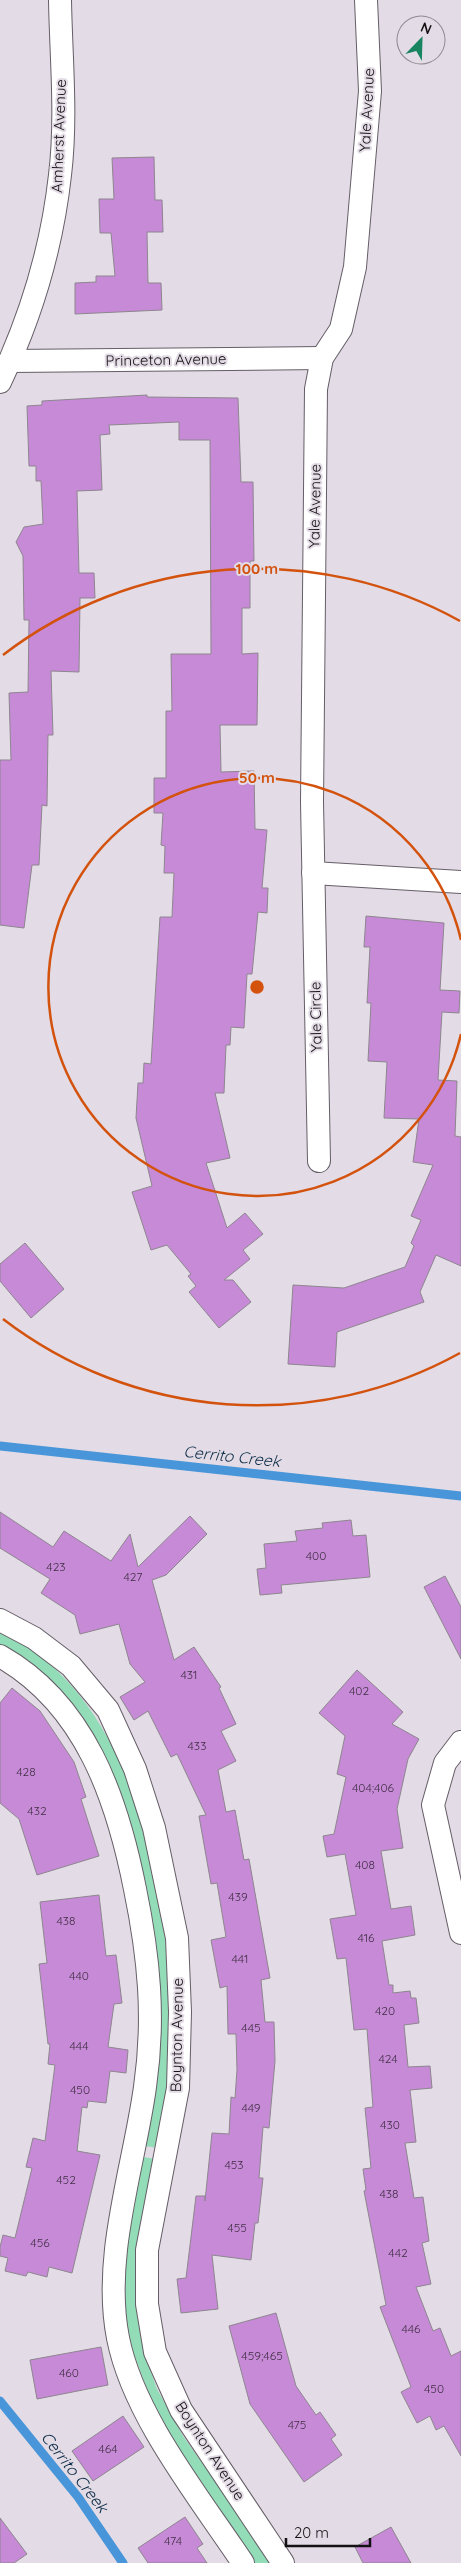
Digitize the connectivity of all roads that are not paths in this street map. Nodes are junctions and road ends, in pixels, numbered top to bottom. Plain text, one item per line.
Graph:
1 (60, 0) edge
2 (366, 0) edge
3 (322, 358) junction
4 (10, 361) junction
5 (0, 382) edge
6 (313, 873) junction
7 (461, 882) edge
8 (319, 1161) dead end
9 (0, 1620) edge
10 (0, 1656) edge
11 (461, 1742) edge
12 (461, 1933) edge
13 (243, 2563) edge
14 (283, 2563) edge

1 - 4 street, Amherst Avenue
2 - 3 street, Yale Avenue
3 - 4 street, Princeton Avenue
3 - 6 street, Yale Avenue
4 - 5 street, Amherst Avenue
6 - 7 street
6 - 8 street, Yale Circle
9 - 14 street, Boynton Avenue
10 - 13 street, Boynton Avenue
11 - 12 street

